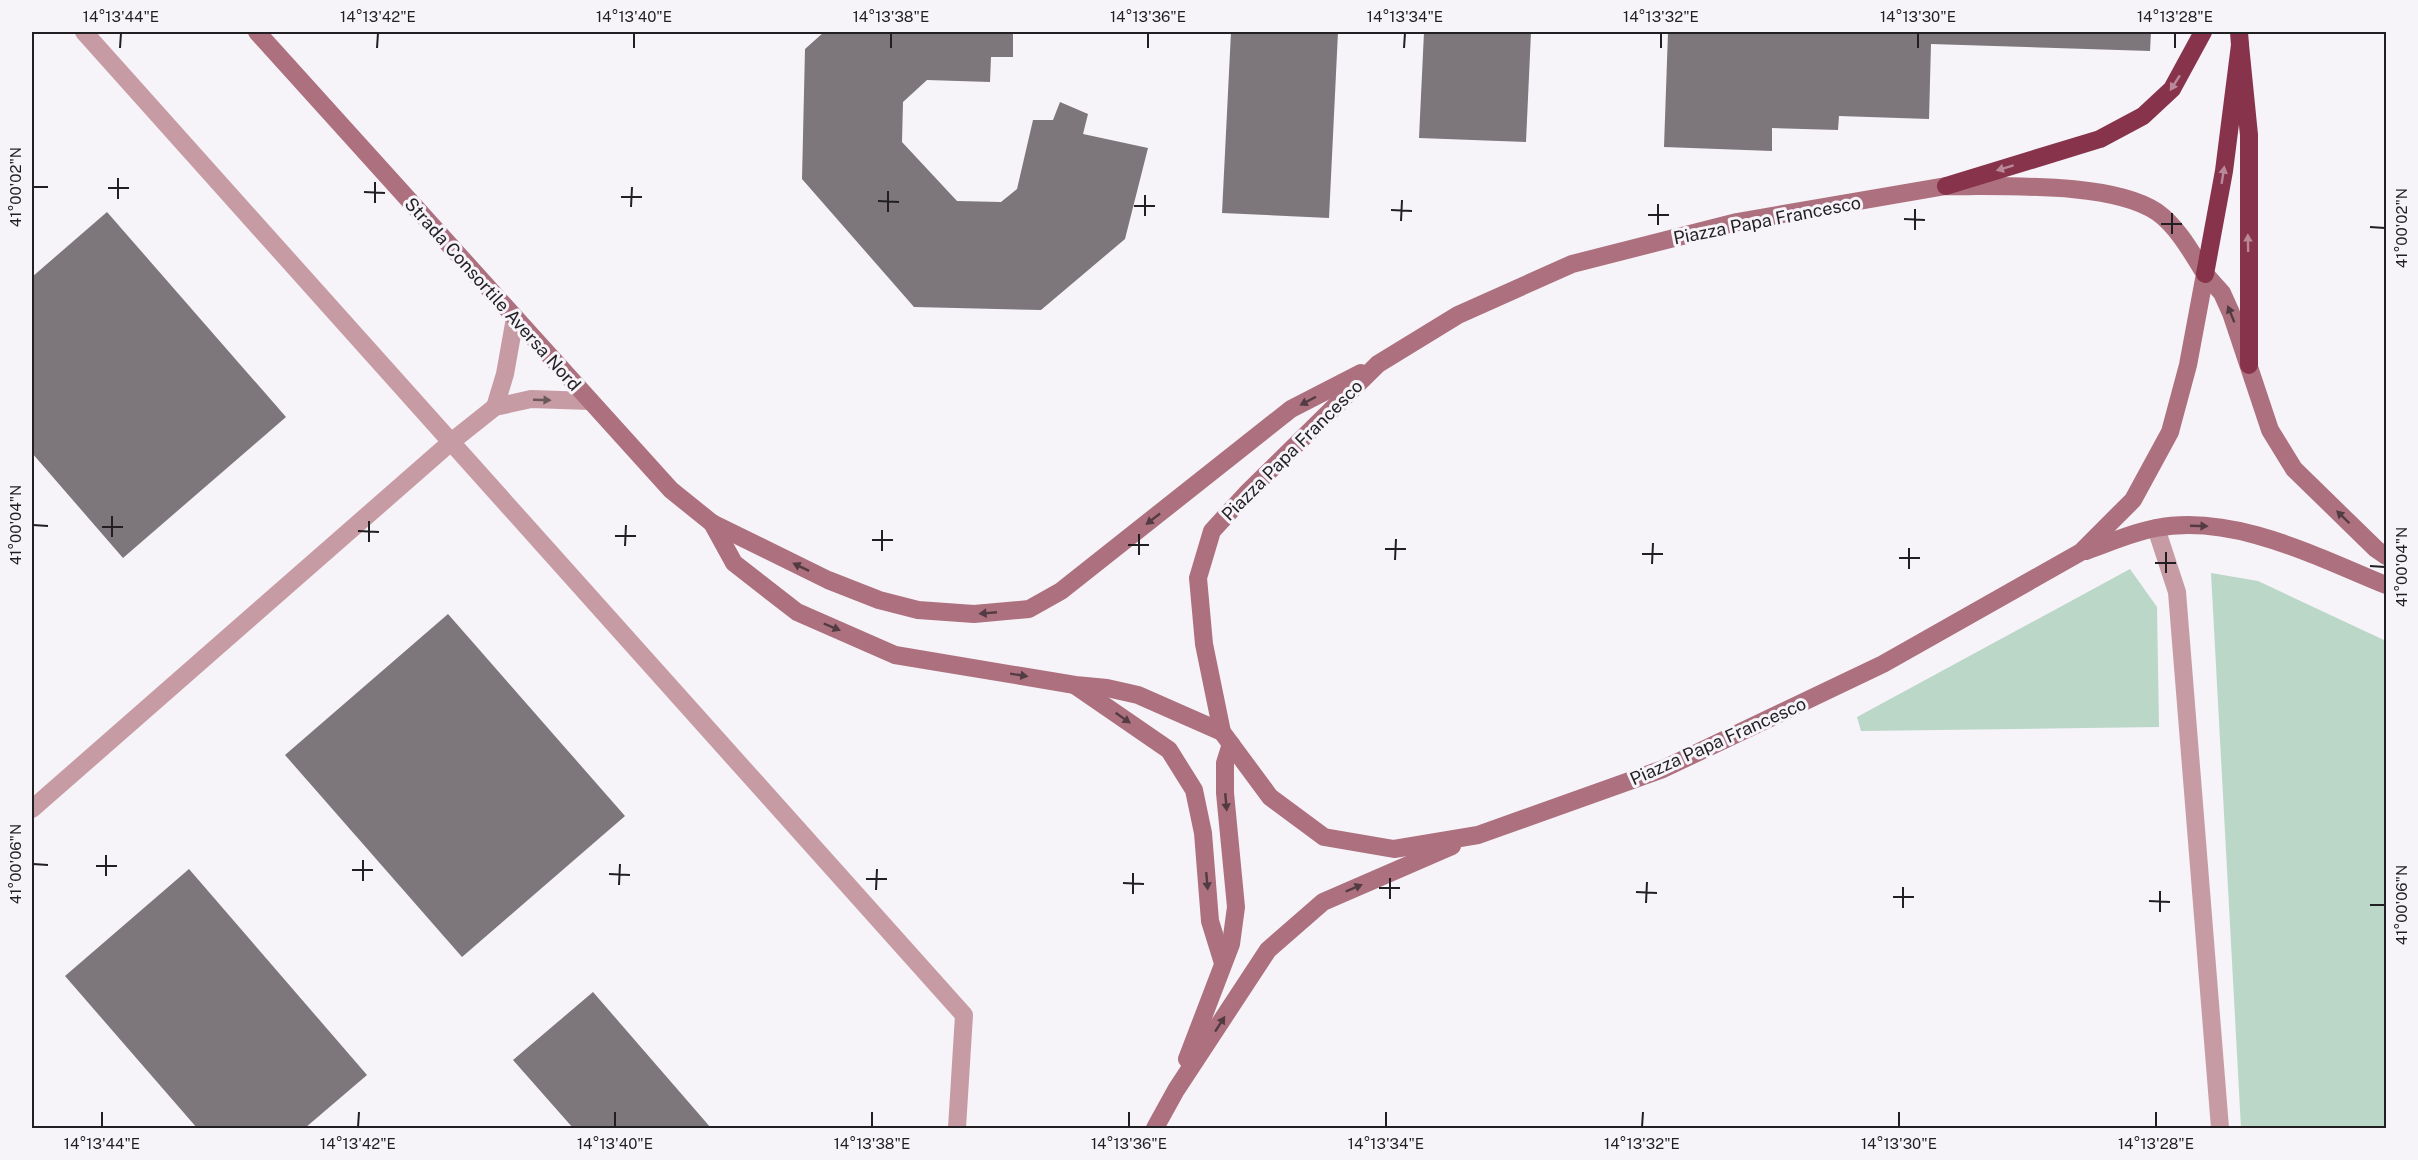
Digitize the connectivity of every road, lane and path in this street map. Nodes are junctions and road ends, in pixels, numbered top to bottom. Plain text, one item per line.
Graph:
1 (84, 32) edge
2 (257, 32) edge
3 (2203, 32) edge
4 (2239, 38) edge
5 (1946, 186) junction
6 (2205, 274) junction
7 (515, 318) junction
8 (1378, 364) junction
9 (2249, 365) junction
10 (590, 401) junction
11 (495, 407) junction
12 (452, 442) junction
13 (712, 523) junction
14 (2156, 528) junction
15 (2081, 552) junction
16 (2386, 556) edge
17 (2386, 585) edge
18 (1075, 685) junction
19 (1227, 738) junction
20 (32, 809) edge
21 (1478, 835) junction
22 (1222, 963) junction
23 (1176, 1090) junction
24 (957, 1128) edge
25 (1155, 1128) edge
26 (2220, 1128) edge

1 - 12 street
2 - 7 street, Strada Consortile Aversa Nord
3 -> 5 highway
6 -> 4 highway
9 -> 4 highway
5 - 6 street, Piazza Papa Francesco
5 - 8 street, Piazza Papa Francesco
9 -> 6 street
6 - 15 street, Piazza Papa Francesco
7 - 10 street, Strada Consortile Aversa Nord
7 - 11 street
8 -> 13 street, Strada Consortile Aversa Nord
8 - 19 street, Piazza Papa Francesco
16 -> 9 street
11 -> 10 street
10 - 13 street, Strada Consortile Aversa Nord
11 - 12 street
12 - 20 street
12 - 24 street
13 -> 18 street, Strada Consortile Aversa Nord
14 - 15 street
14 -> 17 street
14 - 26 street
15 - 21 street, Piazza Papa Francesco
18 - 19 street, Strada Consortile Aversa Nord
18 -> 22 street, Strada Consortile Aversa Nord
19 - 21 street, Piazza Papa Francesco
19 -> 22 street
23 -> 21 street
22 - 23 street
23 - 25 street

